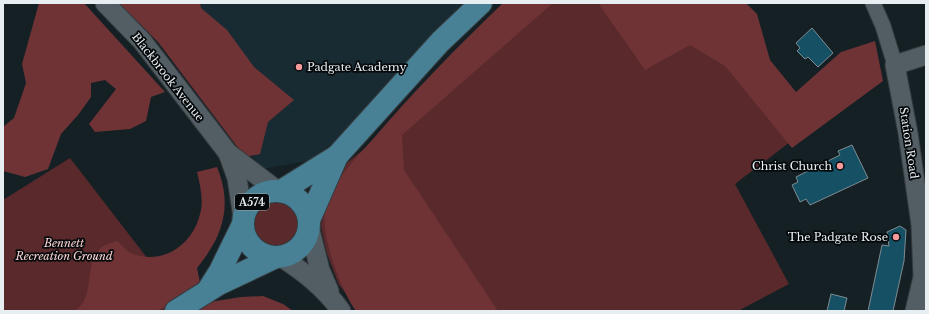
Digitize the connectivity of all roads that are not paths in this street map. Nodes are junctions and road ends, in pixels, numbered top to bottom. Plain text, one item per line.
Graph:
1 (105, 3) edge
2 (480, 3) edge
3 (873, 3) edge
4 (926, 55) edge
5 (895, 65) junction
6 (228, 153) junction
7 (337, 156) junction
8 (279, 191) junction
9 (243, 221) junction
10 (309, 223) junction
11 (278, 257) junction
12 (207, 291) junction
13 (336, 304) edge
14 (176, 311) edge
15 (915, 311) edge

1 - 6 street, Blackbrook Avenue
2 - 7 main road, A574
3 - 5 street, Station Road
4 - 5 street
5 - 15 street, Station Road
6 - 8 street, Blackbrook Avenue
6 - 9 street, Blackbrook Avenue
7 - 8 main road, A574
7 - 10 main road, A574
8 - 9 main road, A574
8 - 10 main road, A574
9 - 11 main road, A574
9 - 12 main road, A574
10 - 11 main road, A574
10 - 13 street
11 - 12 main road, A574
11 - 13 street
12 - 14 main road, A574

